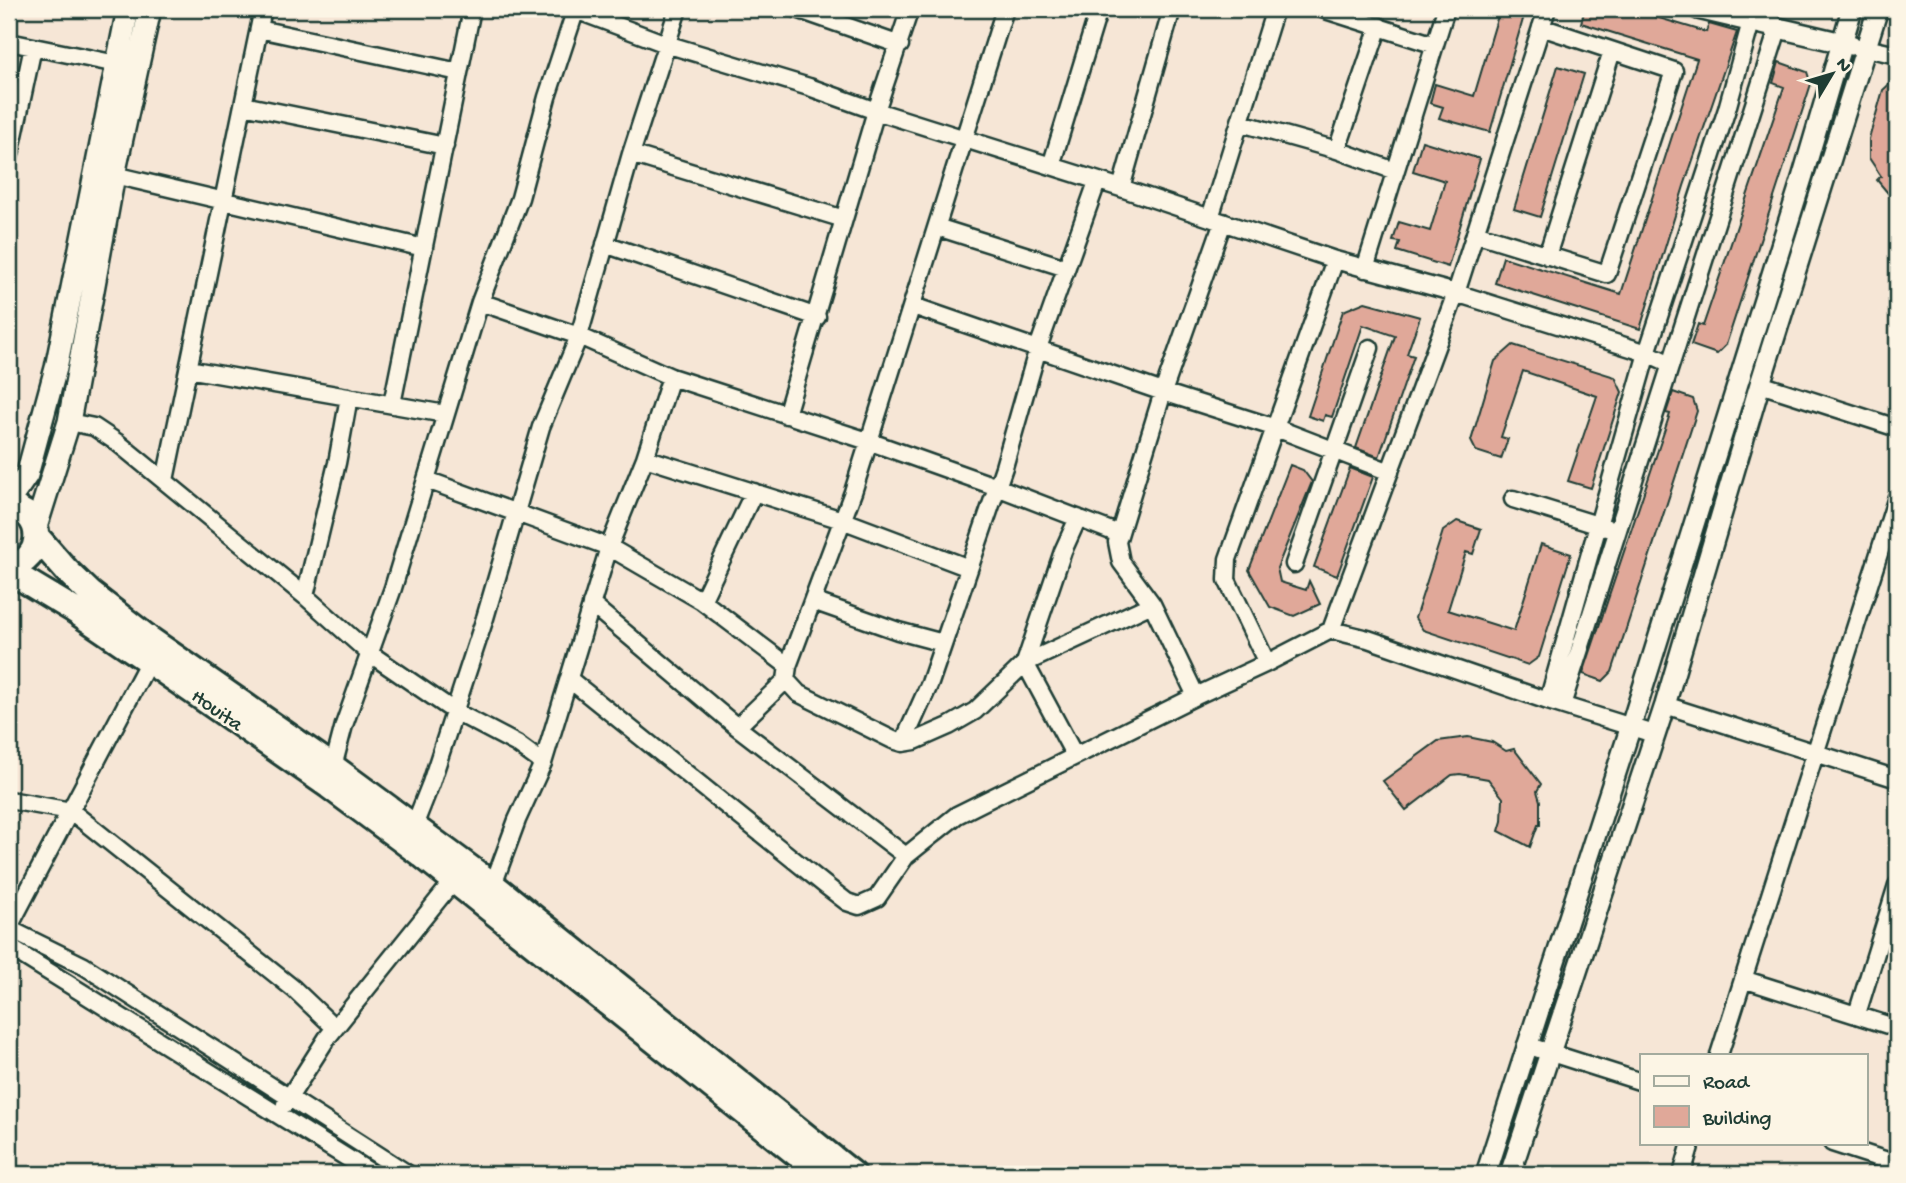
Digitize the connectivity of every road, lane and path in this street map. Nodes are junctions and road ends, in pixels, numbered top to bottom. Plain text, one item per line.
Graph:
1 (128, 9) edge
2 (150, 9) edge
3 (263, 9) edge
4 (472, 9) edge
5 (575, 9) edge
6 (678, 9) edge
7 (797, 9) edge
8 (910, 9) edge
9 (1005, 9) edge
10 (1099, 9) edge
11 (1172, 9) edge
12 (1275, 9) edge
13 (1322, 9) edge
14 (1446, 9) edge
15 (1547, 9) edge
16 (1699, 9) edge
17 (1852, 9) edge
18 (1878, 9) edge
19 (1751, 22) junction
20 (1379, 26) junction
21 (1541, 27) junction
22 (259, 29) junction
23 (1778, 29) junction
24 (9, 42) edge
25 (1840, 42) junction
26 (666, 44) junction
27 (900, 45) junction
28 (1435, 45) junction
29 (33, 47) junction
30 (1866, 48) junction
31 (1612, 51) junction
32 (1897, 55) edge
33 (117, 64) junction
34 (458, 72) junction
35 (243, 105) junction
36 (876, 111) junction
37 (1241, 123) junction
38 (965, 139) junction
39 (445, 146) junction
40 (1337, 150) junction
41 (631, 154) junction
42 (9, 159) edge
43 (1051, 166) junction
44 (1395, 170) junction
45 (114, 175) junction
46 (1097, 182) junction
47 (1121, 188) junction
48 (223, 201) junction
49 (844, 219) junction
50 (1217, 220) junction
51 (937, 227) junction
52 (1475, 233) junction
53 (605, 244) junction
54 (424, 248) junction
55 (1546, 256) junction
56 (1335, 260) junction
57 (1066, 268) junction
58 (1365, 269) junction
59 (1456, 293) junction
60 (480, 302) junction
61 (913, 306) junction
62 (817, 317) junction
63 (579, 336) junction
64 (1038, 348) junction
65 (1370, 348) dead end
66 (1647, 353) junction
67 (1671, 364) junction
68 (188, 369) junction
69 (671, 377) junction
70 (1760, 384) junction
71 (1163, 392) junction
72 (349, 397) junction
73 (392, 404) junction
74 (445, 414) junction
75 (786, 415) junction
76 (69, 422) junction
77 (1276, 428) junction
78 (1897, 428) edge
79 (868, 441) junction
80 (1333, 452) junction
81 (645, 458) junction
82 (1390, 472) junction
83 (165, 480) junction
84 (427, 480) junction
85 (997, 487) junction
86 (754, 492) junction
87 (1897, 496) edge
88 (1513, 499) dead end
89 (9, 500) edge
90 (9, 508) edge
91 (515, 513) junction
92 (1078, 518) junction
93 (842, 520) junction
94 (1600, 526) junction
95 (1616, 530) junction
96 (36, 532) junction
97 (1119, 534) junction
98 (1890, 538) edge
99 (608, 547) junction
100 (1294, 564) dead end
101 (969, 568) junction
102 (9, 569) edge
103 (305, 596) junction
104 (702, 601) junction
105 (813, 601) junction
106 (591, 604) junction
107 (1152, 604) junction
108 (1331, 630) junction
109 (943, 643) junction
110 (369, 653) junction
111 (149, 661) junction
112 (1025, 663) junction
113 (1267, 663) junction
114 (787, 673) junction
115 (569, 679) junction
116 (1196, 696) junction
117 (1555, 703) junction
118 (1665, 705) junction
119 (454, 711) junction
120 (1631, 726) junction
121 (737, 727) junction
122 (1654, 734) junction
123 (903, 743) junction
124 (1817, 754) junction
125 (1076, 755) junction
126 (544, 763) junction
127 (333, 766) junction
128 (1897, 779) edge
129 (9, 800) edge
130 (71, 811) junction
131 (422, 839) junction
132 (906, 856) junction
133 (454, 880) junction
134 (493, 885) junction
135 (1897, 885) edge
136 (9, 928) edge
137 (9, 947) edge
138 (1743, 979) junction
139 (117, 987) junction
140 (105, 1006) junction
141 (1857, 1014) junction
142 (335, 1028) junction
143 (1897, 1028) edge
144 (182, 1029) junction
145 (1527, 1045) junction
146 (170, 1048) junction
147 (1549, 1053) junction
148 (1719, 1054) edge
149 (243, 1068) junction
150 (1640, 1081) edge
151 (233, 1087) junction
152 (290, 1097) junction
153 (278, 1115) junction
154 (1691, 1144) edge
155 (1835, 1144) edge
156 (1893, 1167) edge
157 (813, 1172) edge
158 (373, 1174) edge
159 (408, 1174) edge
160 (853, 1174) edge
161 (1486, 1174) edge
162 (1510, 1174) edge
163 (1682, 1174) edge

1 - 33 main road
2 - 45 main road
3 - 22 street
4 - 34 street
5 - 26 street
5 - 60 street
6 - 26 street
7 - 27 street
8 - 27 street
9 - 38 street
10 - 43 street
11 - 47 street
12 - 37 street
13 - 20 street
14 - 28 street
15 - 21 street
16 - 19 street
17 - 25 street
18 - 30 street
19 - 23 street
19 - 66 street
20 - 28 street
20 - 40 street
21 - 31 street
21 - 52 street
22 - 34 street
22 - 35 street
23 - 25 street
23 - 67 street
24 - 29 street
25 - 30 street
25 - 120 street
26 - 36 street
26 - 41 street
27 - 36 street
28 - 44 street
29 - 33 street
29 - 42 street
30 - 32 street
30 - 70 street
31 - 55 street
31 - 55 street
33 - 89 main road
34 - 39 street
35 - 39 street
35 - 48 street
36 - 38 street
36 - 49 street
37 - 40 street
37 - 50 street
38 - 43 street
38 - 51 street
39 - 54 street
40 - 44 street
41 - 49 street
41 - 53 street
43 - 46 street
44 - 58 street
45 - 48 street
45 - 76 main road
46 - 47 street
46 - 57 street
47 - 50 street
48 - 54 street
48 - 68 street
49 - 62 street
50 - 56 street
50 - 71 street
51 - 57 street
51 - 61 street
52 - 55 street
52 - 59 street
53 - 62 street
53 - 63 street
54 - 73 street
56 - 58 street
56 - 77 street
57 - 64 street
58 - 59 street
59 - 66 street
59 - 82 street
60 - 63 street
60 - 74 street
61 - 64 street
61 - 79 street
62 - 75 street
63 - 69 street
63 - 91 street
64 - 71 street
64 - 85 street
65 - 80 street
66 - 67 street
66 - 94 street
67 - 95 street
68 - 72 street
68 - 83 street
69 - 75 street
69 - 81 street
70 - 78 street
70 - 118 street
71 - 77 street
71 - 97 street
72 - 73 street
72 - 103 street
73 - 74 street
74 - 84 street
75 - 79 street
76 - 83 street
76 - 96 main road
77 - 80 street
77 - 113 street
79 - 85 street
79 - 93 street
80 - 82 street
80 - 100 street
81 - 86 street
81 - 99 street
82 - 108 street
83 - 103 street
84 - 91 street
84 - 110 street
85 - 92 street
85 - 101 street
86 - 93 street
86 - 104 street
87 - 98 street
88 - 94 street
90 - 96 main road, Houita
91 - 99 street
91 - 119 street
92 - 97 street
92 - 112 street
93 - 101 street
93 - 105 street
94 - 95 street
94 - 117 street
95 - 117 street
96 - 102 main road
96 - 127 main road, Houita
97 - 107 street
98 - 124 street
99 - 104 street
99 - 106 street
101 - 109 street
102 - 111 main road, Houita
103 - 110 street
104 - 114 street
105 - 109 street
105 - 114 street
106 - 115 street
106 - 121 street
107 - 112 street
107 - 116 street
108 - 113 street
108 - 117 street
109 - 123 street
110 - 119 street
110 - 127 street
111 - 130 street
111 - 131 main road, Houita
112 - 123 street
112 - 125 street
113 - 116 street
114 - 121 street
114 - 123 street
115 - 126 street
115 - 132 street
116 - 125 street
117 - 120 street
118 - 122 street
118 - 124 street
119 - 126 street
119 - 131 street
120 - 122 street
120 - 145 street
121 - 132 street
122 - 147 street
124 - 128 street
124 - 138 street
125 - 132 street
126 - 134 street
127 - 131 main road, Houita
129 - 130 street
130 - 136 street
130 - 142 street
131 - 133 main road
131 - 134 main road
133 - 142 street
133 - 157 main road
134 - 160 main road
135 - 141 street
136 - 139 street
137 - 140 street
138 - 141 street
138 - 148 street
139 - 140 street
139 - 144 street
140 - 146 street
141 - 143 street
142 - 152 street
144 - 146 street
144 - 149 street
145 - 147 street
145 - 161 street
146 - 151 street
147 - 150 street
147 - 162 street
149 - 151 street
149 - 152 street
151 - 153 street
152 - 153 street
152 - 159 street
153 - 158 street
154 - 163 street
155 - 156 street

